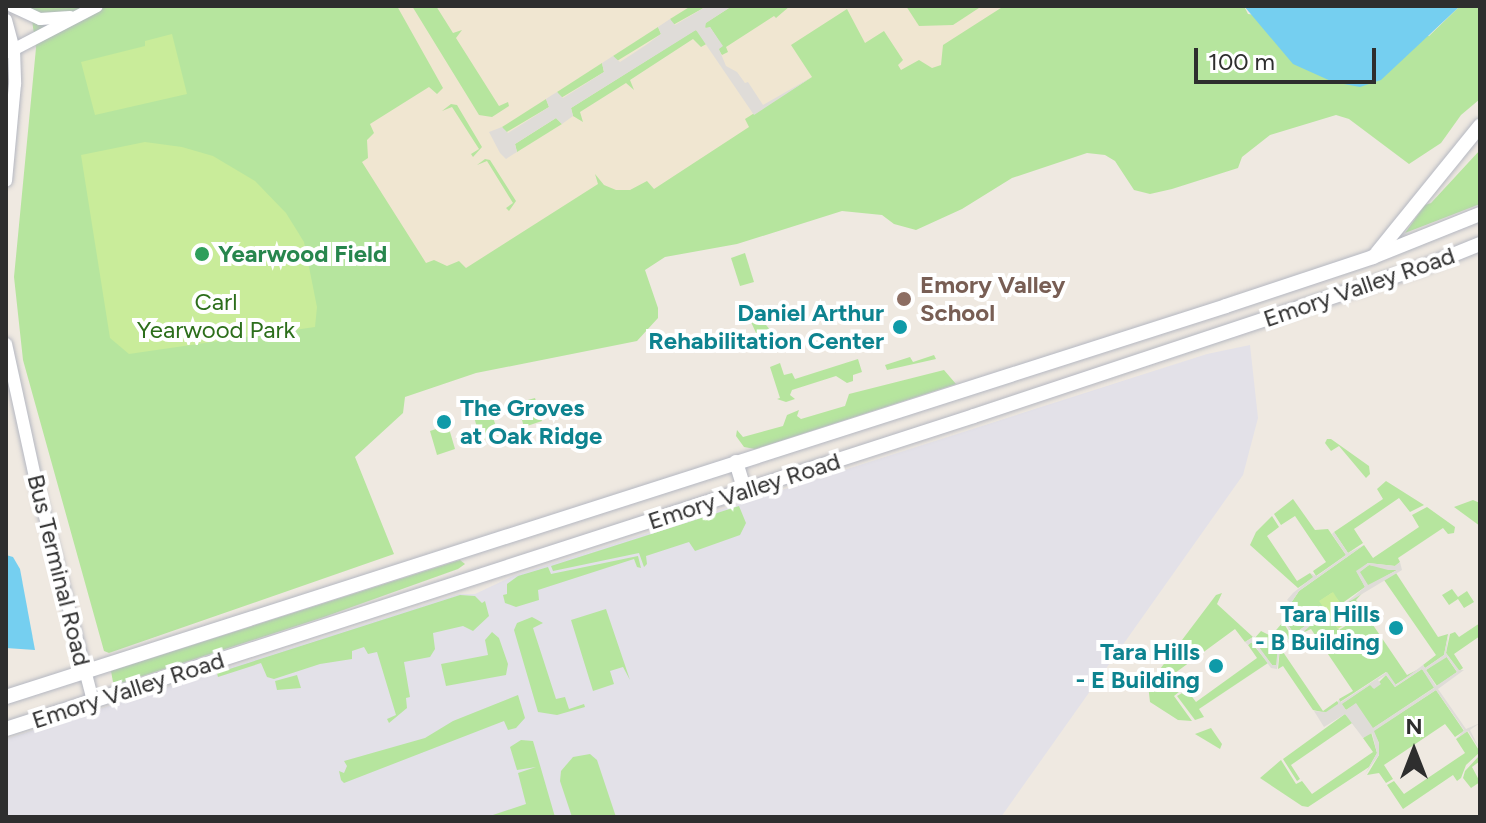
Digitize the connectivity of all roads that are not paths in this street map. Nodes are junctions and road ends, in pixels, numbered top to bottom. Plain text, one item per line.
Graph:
1 (12, 6) edge
2 (97, 6) edge
3 (77, 16) junction
4 (6, 20) edge
5 (10, 52) edge
6 (6, 98) edge
7 (13, 110) junction
8 (1480, 126) edge
9 (6, 181) edge
10 (1480, 214) edge
11 (1480, 244) edge
12 (1373, 257) junction
13 (6, 344) edge
14 (736, 462) junction
15 (745, 491) junction
16 (85, 672) junction
17 (6, 697) edge
18 (93, 701) junction
19 (6, 729) edge

1 - 3 street
2 - 3 street
3 - 5 street
4 - 5 street
5 - 7 street
6 - 7 street
7 - 9 street
8 - 12 main road
10 - 12 main road, Emory Valley Road
11 - 15 main road, Emory Valley Road
12 - 14 main road, Emory Valley Road
13 - 16 street, Bus Terminal Road
14 - 15 main road
14 - 16 main road, Emory Valley Road
15 - 18 main road, Emory Valley Road
16 - 17 main road, Emory Valley Road
16 - 18 street, Bus Terminal Road
18 - 19 main road, Emory Valley Road

